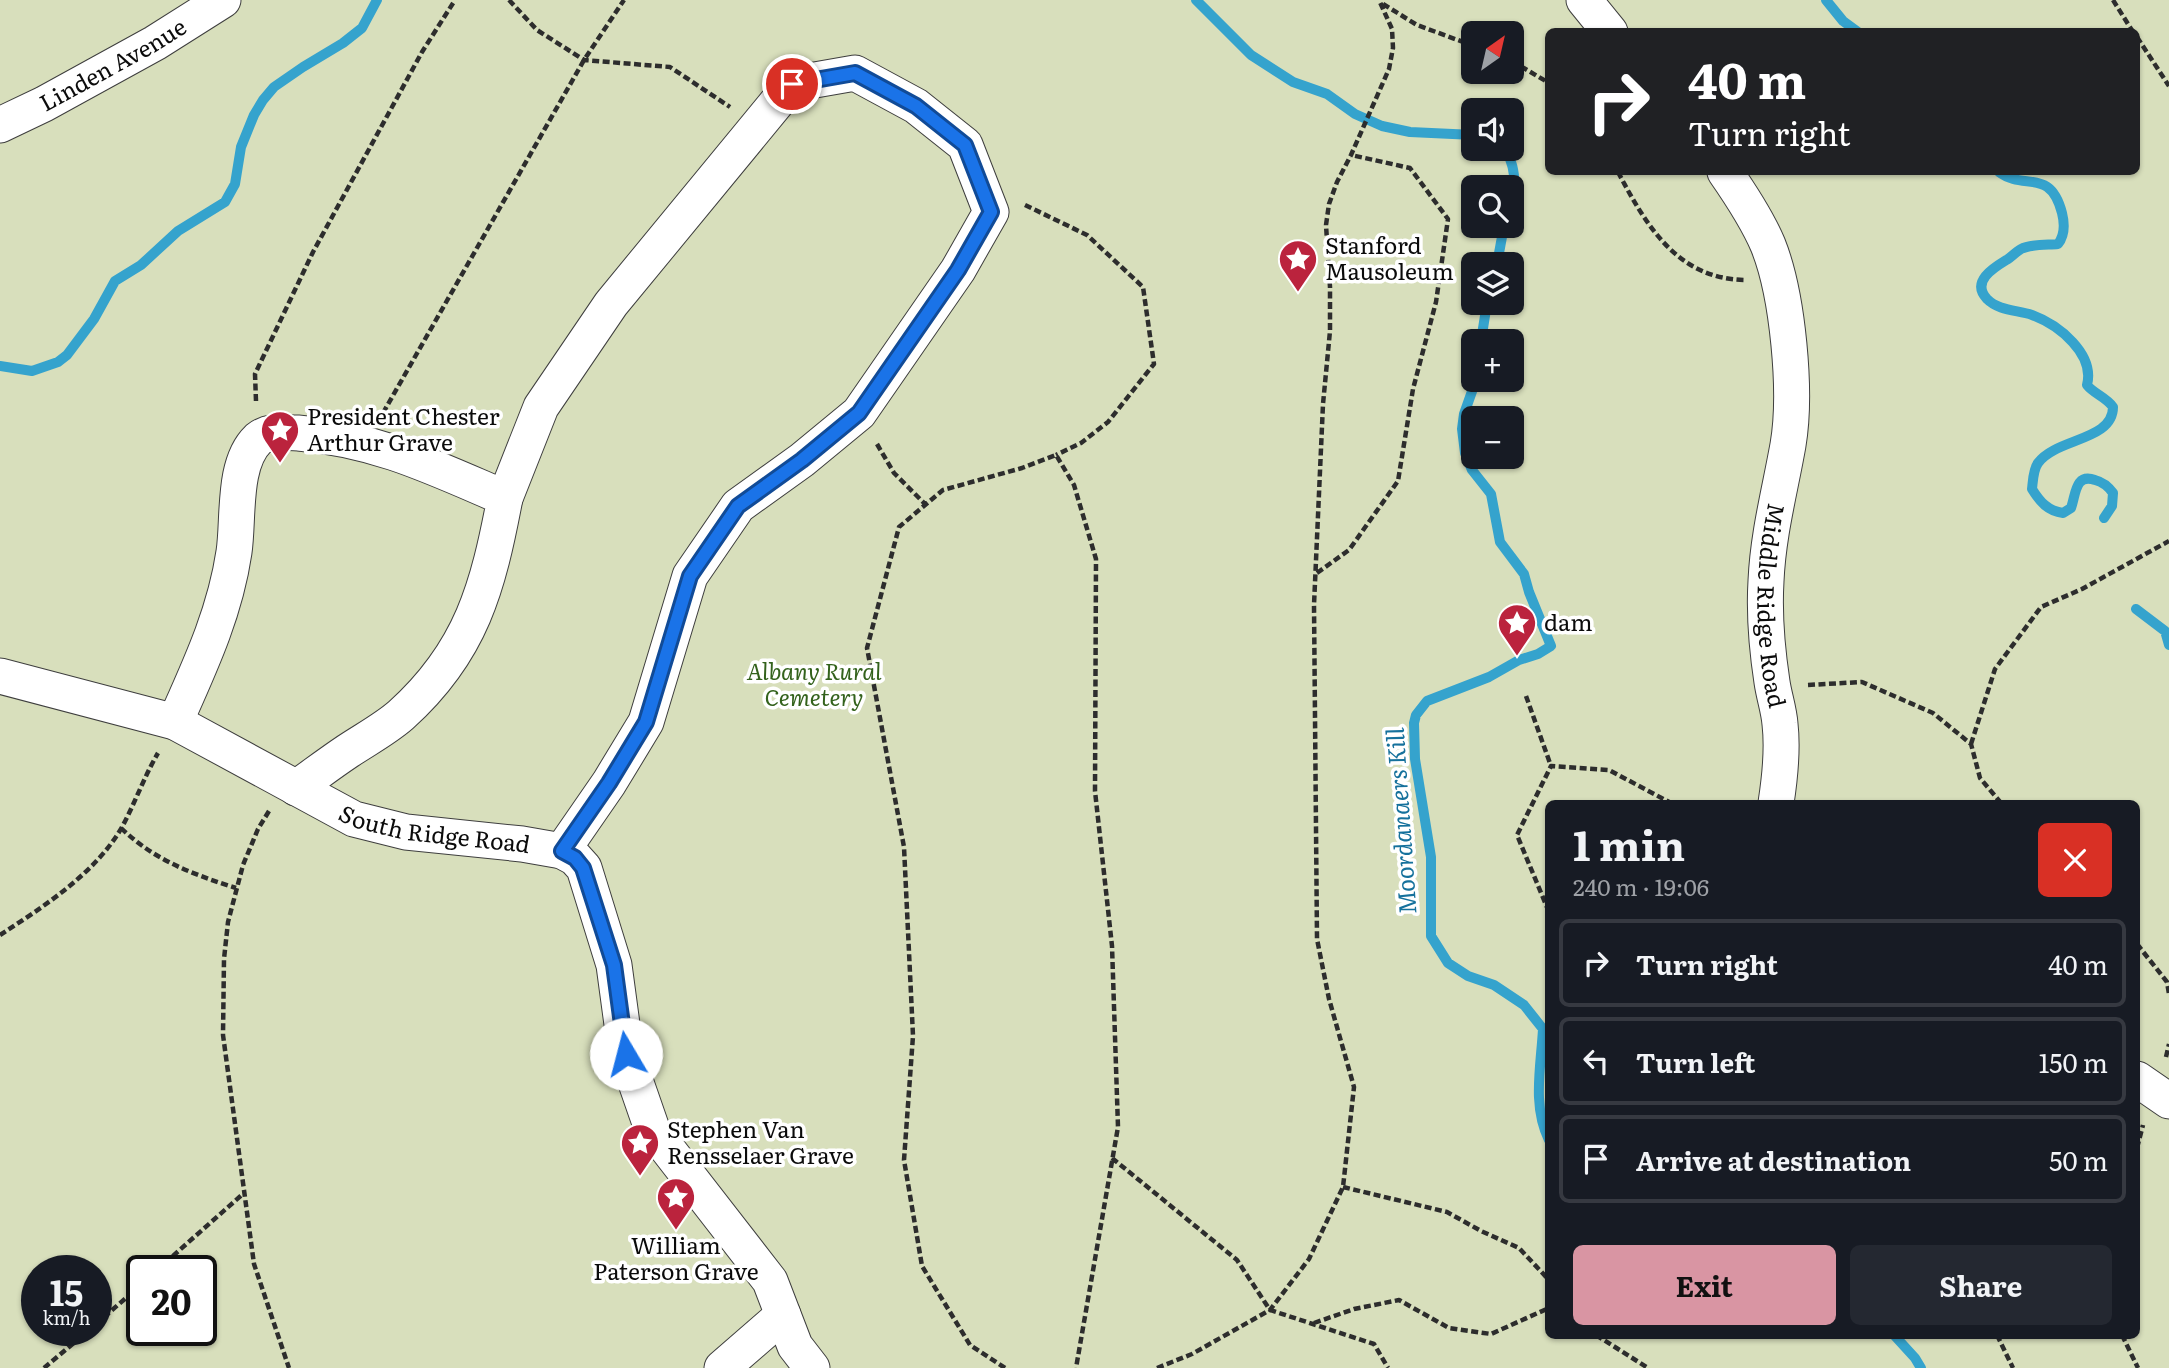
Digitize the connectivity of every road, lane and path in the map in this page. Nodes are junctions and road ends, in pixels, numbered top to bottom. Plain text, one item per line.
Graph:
1 (223, 0) edge
2 (455, 0) edge
3 (509, 0) edge
4 (624, 0) edge
5 (1584, 0) edge
6 (2113, 0) edge
7 (1380, 2) edge
8 (1607, 28) edge
9 (2130, 28) edge
10 (1461, 41) edge
11 (2140, 42) edge
12 (584, 60) junction
13 (1524, 68) edge
14 (1545, 81) edge
15 (2169, 86) edge
16 (0, 125) edge
17 (750, 135) junction
18 (1351, 155) junction
19 (1620, 175) edge
20 (1727, 175) edge
21 (991, 212) junction
22 (1778, 280) junction
23 (859, 413) junction
24 (257, 440) junction
25 (365, 444) junction
26 (1056, 455) junction
27 (505, 498) junction
28 (925, 504) junction
29 (2169, 541) edge
30 (1316, 573) junction
31 (0, 676) edge
32 (1772, 684) junction
33 (1526, 696) dead end
34 (175, 722) junction
35 (1970, 744) junction
36 (1551, 766) junction
37 (296, 788) junction
38 (1665, 800) edge
39 (1776, 800) edge
40 (1998, 800) edge
41 (121, 828) junction
42 (562, 851) junction
43 (236, 888) junction
44 (1545, 902) edge
45 (0, 935) edge
46 (2140, 948) edge
47 (2169, 995) edge
48 (2140, 1081) edge
49 (2169, 1101) edge
50 (1112, 1158) junction
51 (1343, 1188) junction
52 (245, 1193) junction
53 (174, 1255) edge
54 (1545, 1276) edge
55 (126, 1298) edge
56 (112, 1310) edge
57 (1270, 1310) junction
58 (1545, 1310) edge
59 (783, 1315) junction
60 (1312, 1323) junction
61 (1602, 1339) edge
62 (1999, 1339) edge
63 (2124, 1339) edge
64 (70, 1346) edge
65 (44, 1368) edge
66 (289, 1368) edge
67 (722, 1368) edge
68 (812, 1368) edge
69 (1005, 1368) edge
70 (1076, 1368) edge
71 (1157, 1368) edge
72 (1388, 1368) edge
73 (1648, 1368) edge
74 (2012, 1368) edge
75 (2138, 1368) edge

1 - 16 lane, Linden Avenue
2 - 24 path
3 - 12 path
4 - 12 path
5 - 8 lane
6 - 9 path
7 - 10 path
7 - 18 path
11 - 15 path
12 - 17 path
12 - 25 path
13 - 14 path
17 - 21 lane
17 - 27 lane
18 - 30 path
18 - 30 path
19 - 22 path
20 - 22 lane, Middle Ridge Road
21 - 23 lane
21 - 26 path
22 - 32 lane, Middle Ridge Road
23 - 28 path
23 - 42 lane
24 - 25 lane
24 - 34 lane
25 - 27 lane
26 - 28 path
26 - 50 path
27 - 37 lane
28 - 69 path
29 - 35 path
30 - 51 path
31 - 34 lane, South Ridge Road
32 - 35 path
32 - 39 lane, Middle Ridge Road
33 - 36 path
34 - 37 lane, South Ridge Road
34 - 41 path
35 - 40 path
36 - 38 path
36 - 44 path
37 - 42 lane, South Ridge Road
37 - 43 path
41 - 43 path
41 - 45 path
42 - 59 lane, South Ridge Road
43 - 52 path
46 - 47 path
48 - 49 lane
50 - 57 path
50 - 70 path
51 - 54 path
51 - 57 path
52 - 53 path
52 - 66 path
55 - 56 path
57 - 60 path
57 - 71 path
58 - 60 path
59 - 67 lane
59 - 68 lane, South Ridge Road
60 - 72 path
61 - 73 path
62 - 74 path
63 - 75 path
64 - 65 path

